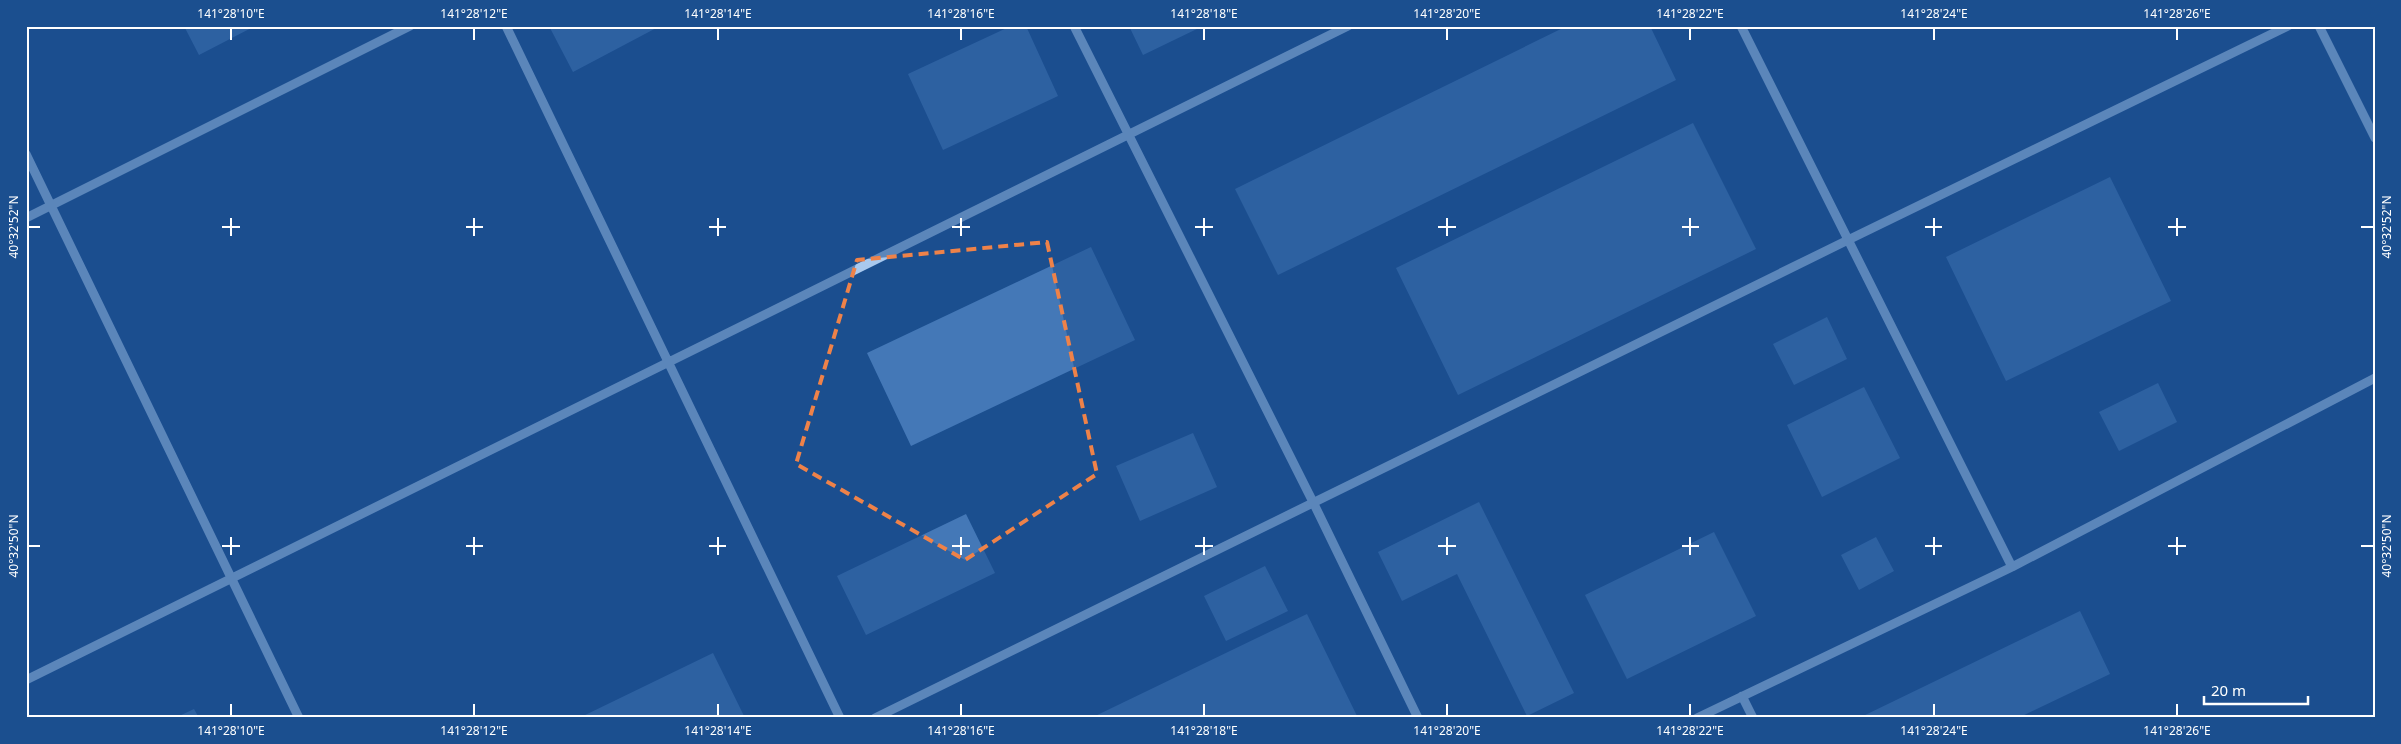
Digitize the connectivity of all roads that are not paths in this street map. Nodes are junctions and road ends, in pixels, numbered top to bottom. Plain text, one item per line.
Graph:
1 (410, 26) edge
2 (506, 26) edge
3 (1074, 26) edge
4 (1348, 26) edge
5 (1741, 26) edge
6 (2288, 26) edge
7 (2319, 26) edge
8 (1128, 135) junction
9 (2375, 138) edge
10 (26, 154) edge
11 (52, 205) junction
12 (26, 218) edge
13 (1848, 240) junction
14 (669, 361) junction
15 (2375, 378) edge
16 (1314, 504) junction
17 (2012, 567) junction
18 (233, 578) junction
19 (26, 680) edge
20 (1742, 696) junction
21 (299, 718) edge
22 (840, 718) edge
23 (875, 718) edge
24 (1418, 718) edge
25 (1697, 718) edge
26 (1754, 718) edge

1 - 11 lane
2 - 14 lane
3 - 8 lane
4 - 8 lane
5 - 13 lane
6 - 13 lane
7 - 9 lane
8 - 14 lane
8 - 16 lane
10 - 11 lane
11 - 12 lane
11 - 18 lane
13 - 16 lane
13 - 17 lane
14 - 18 lane
14 - 22 lane
15 - 17 lane
16 - 23 lane
16 - 24 lane
17 - 20 lane
18 - 19 lane
18 - 21 lane
20 - 25 lane
20 - 26 lane

